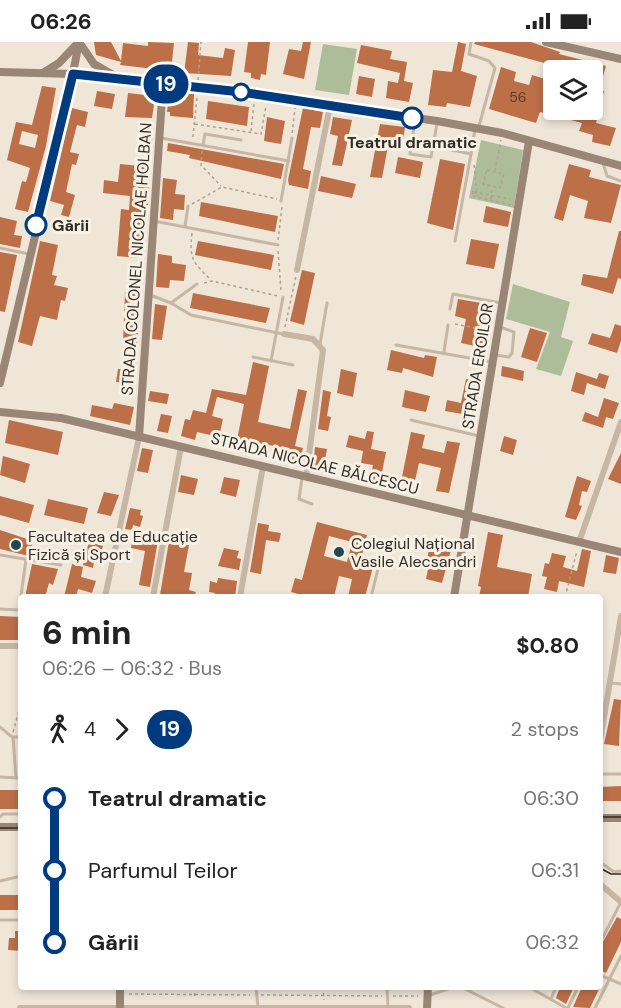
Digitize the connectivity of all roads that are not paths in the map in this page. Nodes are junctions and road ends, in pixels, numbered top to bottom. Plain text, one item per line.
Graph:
1 (79, 42) edge
2 (471, 42) edge
3 (546, 42) edge
4 (621, 59) edge
5 (0, 72) edge
6 (43, 73) junction
7 (73, 74) junction
8 (122, 79) junction
9 (163, 84) junction
10 (330, 106) junction
11 (415, 118) junction
12 (437, 121) junction
13 (477, 128) junction
14 (160, 137) junction
15 (292, 138) road end
16 (241, 141) dead end
17 (530, 141) junction
18 (203, 145) junction
19 (433, 146) junction
20 (471, 154) junction
21 (289, 161) junction
22 (602, 161) junction
23 (621, 166) edge
24 (621, 181) edge
25 (281, 201) road end
26 (188, 206) road end
27 (153, 220) junction
28 (185, 226) junction
29 (455, 240) dead end
30 (278, 244) road end
31 (0, 248) edge
32 (29, 254) junction
33 (297, 270) road end
34 (197, 284) road end
35 (148, 295) junction
36 (283, 297) road end
37 (171, 303) junction
38 (327, 303) dead end
39 (502, 303) junction
40 (450, 309) dead end
41 (448, 325) road end
42 (497, 329) junction
43 (276, 332) junction
44 (284, 334) joint
45 (320, 344) junction
46 (396, 345) dead end
47 (444, 352) junction
48 (253, 357) dead end
49 (493, 358) junction
50 (271, 361) junction
51 (293, 365) dead end
52 (0, 383) edge
53 (0, 412) edge
54 (411, 420) dead end
55 (621, 422) edge
56 (139, 437) junction
57 (481, 437) junction
58 (181, 447) junction
59 (263, 466) junction
60 (304, 476) junction
61 (312, 504) dead end
62 (467, 516) junction
63 (579, 542) junction
64 (621, 552) edge
65 (0, 555) edge
66 (26, 559) junction
67 (61, 565) dead end
68 (380, 565) dead end
69 (22, 594) edge
70 (106, 594) edge
71 (154, 594) edge
72 (241, 594) edge
73 (372, 594) edge
74 (454, 594) edge
75 (0, 609) edge
76 (18, 610) edge
77 (621, 616) edge
78 (0, 646) edge
79 (18, 646) edge
80 (609, 683) junction
81 (621, 684) edge
82 (603, 722) edge
83 (0, 727) edge
84 (13, 737) junction
85 (18, 737) edge
86 (603, 774) edge
87 (621, 774) edge
88 (0, 777) edge
89 (15, 778) joint
90 (18, 814) edge
91 (0, 817) edge
92 (603, 818) edge
93 (621, 818) edge
94 (0, 827) edge
95 (18, 827) edge
96 (603, 864) edge
97 (621, 871) edge
98 (18, 877) edge
99 (0, 881) edge
100 (603, 887) edge
101 (621, 902) edge
102 (0, 920) edge
103 (18, 920) edge
104 (603, 937) edge
105 (621, 956) edge
106 (603, 976) edge
107 (610, 979) junction
108 (621, 984) edge
109 (256, 990) edge
110 (387, 990) edge
111 (472, 990) edge
112 (535, 990) edge
113 (555, 990) edge
114 (576, 990) edge
115 (120, 991) edge
116 (428, 991) edge
117 (551, 999) junction
118 (120, 1007) edge
119 (160, 1007) edge
120 (215, 1007) edge
121 (258, 1007) edge
122 (283, 1007) edge
123 (325, 1007) edge
124 (348, 1007) edge
125 (388, 1007) edge
126 (20, 1008) edge
127 (410, 1008) edge
128 (427, 1008) edge
129 (503, 1008) edge
130 (567, 1008) edge
131 (596, 1008) edge

1 - 6 main road
1 - 7 main road
1 - 8 main road
2 - 13 lane
3 - 4 main road
5 - 6 main road
6 - 7 main road
7 - 8 main road
7 - 32 main road
8 - 9 main road
9 - 10 main road
9 - 14 main road, STRADA COLONEL NICOLAE HOLBAN
10 - 11 main road
10 - 33 street
11 - 12 main road
11 - 19 lane
12 - 13 main road
12 - 19 lane
13 - 17 main road
13 - 20 lane
14 - 18 lane
14 - 27 main road, STRADA COLONEL NICOLAE HOLBAN
15 - 21 lane
16 - 18 lane
17 - 22 main road
17 - 39 main road, STRADA EROILOR
18 - 21 lane
19 - 20 lane
20 - 29 lane
21 - 25 lane
22 - 23 main road
22 - 24 lane
26 - 28 lane
27 - 28 lane
27 - 35 main road, STRADA COLONEL NICOLAE HOLBAN
28 - 30 lane
31 - 32 lane
32 - 52 main road
34 - 37 lane
35 - 37 lane
35 - 56 main road, STRADA COLONEL NICOLAE HOLBAN
36 - 43 lane
37 - 43 lane
38 - 45 lane
39 - 40 lane
39 - 42 main road, STRADA EROILOR
41 - 47 lane
42 - 49 main road, STRADA EROILOR
42 - 49 lane
43 - 44 lane
43 - 50 lane
44 - 45 street
45 - 60 street
46 - 47 lane
47 - 49 lane
48 - 50 lane
49 - 57 main road, STRADA EROILOR
50 - 51 lane
53 - 56 main road, STRADA NICOLAE BĂLCESCU
54 - 57 lane
55 - 63 street
56 - 58 main road, STRADA NICOLAE BĂLCESCU
56 - 70 street
57 - 62 main road, STRADA EROILOR
58 - 59 main road, STRADA NICOLAE BĂLCESCU
58 - 71 street
59 - 60 main road, STRADA NICOLAE BĂLCESCU
59 - 72 street
60 - 61 lane
60 - 62 main road, STRADA NICOLAE BĂLCESCU
62 - 63 main road, STRADA NICOLAE BĂLCESCU
62 - 74 main road, STRADA EROILOR
63 - 64 main road, STRADA NICOLAE BĂLCESCU
65 - 66 lane
66 - 67 lane
66 - 69 lane
68 - 73 lane
75 - 76 lane
77 - 80 street
78 - 79 street
80 - 81 lane
80 - 82 street
83 - 84 lane
84 - 85 lane
84 - 89 lane
86 - 87 lane
88 - 89 lane
90 - 91 lane
92 - 93 main road
94 - 95 main road
96 - 97 lane
98 - 99 lane
100 - 101 street
101 - 104 lane
102 - 103 lane
105 - 107 lane
106 - 107 lane
107 - 108 lane
107 - 131 lane
109 - 121 lane
110 - 125 lane
111 - 129 lane
112 - 117 lane
113 - 117 lane
114 - 130 lane
115 - 118 main road
116 - 128 main road
117 - 130 lane
118 - 119 street
118 - 126 street
119 - 120 street
120 - 121 street
121 - 122 street
122 - 123 street
123 - 124 street
124 - 125 street
125 - 127 street

